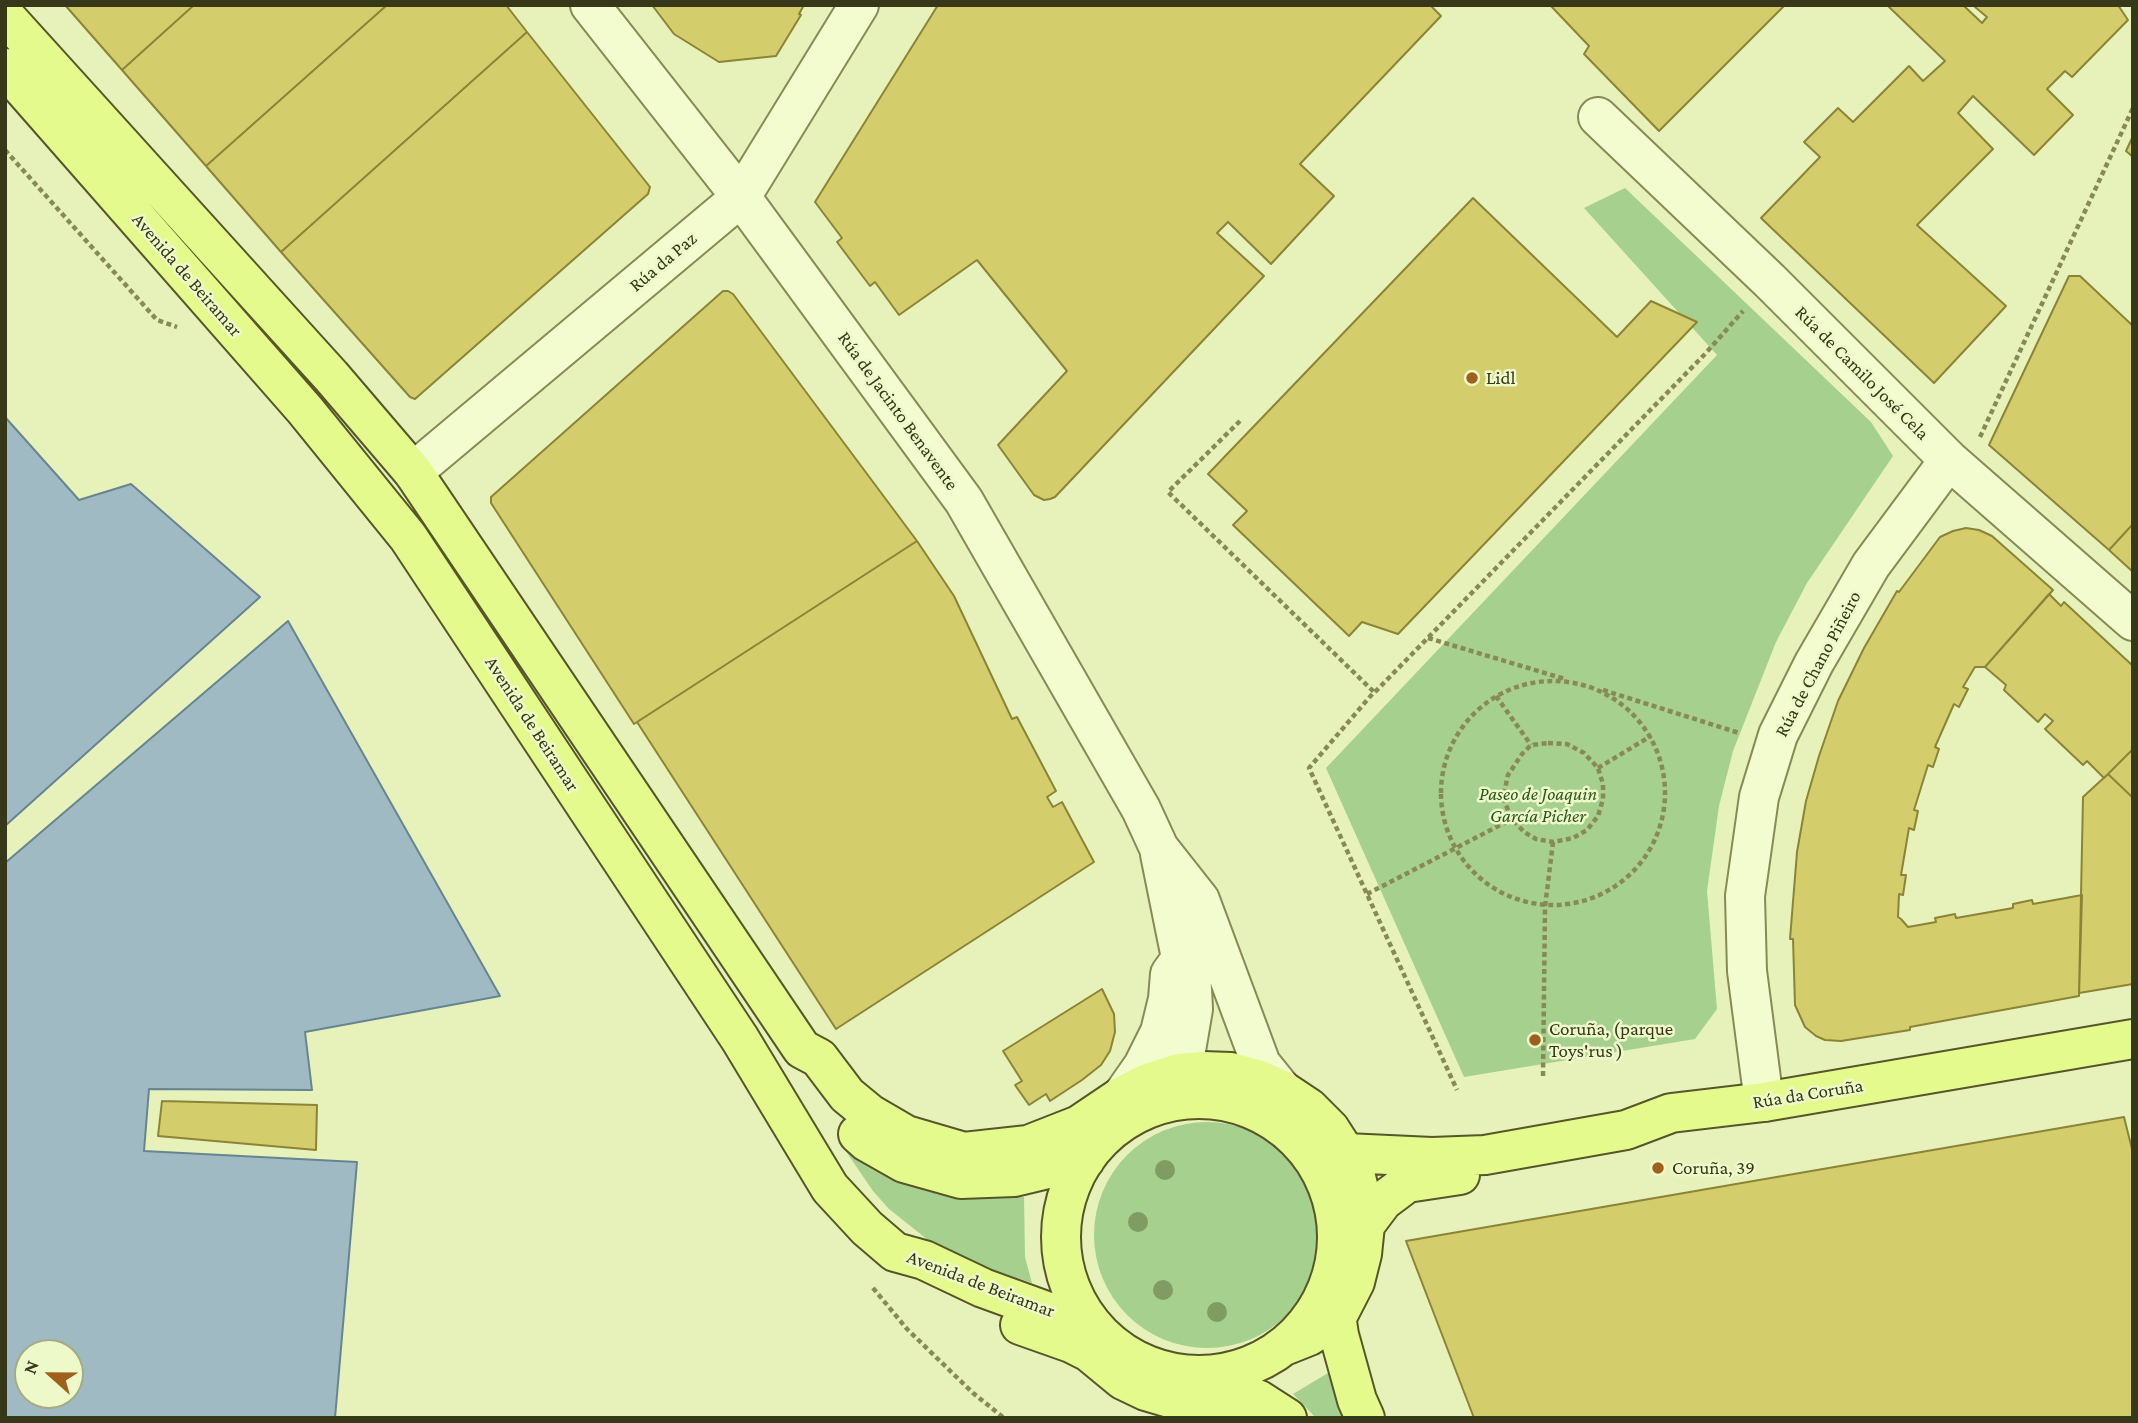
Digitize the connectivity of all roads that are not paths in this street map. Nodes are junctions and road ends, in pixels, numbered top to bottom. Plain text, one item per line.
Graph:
1 (590, 5) edge
2 (859, 5) edge
3 (5, 16) edge
4 (5, 68) edge
5 (1598, 117) dead end
6 (741, 197) junction
7 (1949, 460) junction
8 (413, 472) junction
9 (2133, 621) edge
10 (1159, 848) junction
11 (1181, 958) junction
12 (2133, 1039) edge
13 (802, 1049) junction
14 (1180, 1073) junction
15 (1138, 1101) junction
16 (1764, 1102) junction
17 (1297, 1114) junction
18 (1346, 1154) junction
19 (1485, 1155) junction
20 (1084, 1160) junction
21 (1365, 1225) junction
22 (895, 1252) junction
23 (1343, 1280) junction
24 (1083, 1313) junction
25 (1337, 1317) junction
26 (1284, 1346) junction
27 (1199, 1376) junction
28 (1229, 1418) edge
29 (1287, 1418) edge
30 (1365, 1418) edge
31 (1392, 1418) edge

1 - 6 street, Rúa de Jacinto Benavente
2 - 6 street, Rúa da Paz
3 - 8 main road, Avenida de Beiramar
4 - 22 main road, Avenida de Beiramar
5 - 7 street, Rúa de Camilo José Cela
6 - 8 street, Rúa da Paz
6 - 10 street, Rúa de Jacinto Benavente
7 - 9 street, Rúa de Camilo José Cela
7 - 16 street, Rúa de Chano Piñeiro
8 - 13 main road, Avenida de Beiramar
10 - 11 street, Rúa de Jacinto Benavente
10 - 17 street, Rúa de Jacinto Benavente
11 - 14 street, Rúa de Jacinto Benavente
11 - 15 street
12 - 16 main road, Rúa da Coruña
13 - 15 main road, Avenida de Beiramar
13 - 20 main road, Avenida de Beiramar
14 - 15 street, Rúa de Jacinto Benavente
14 - 17 main road
15 - 17 main road
15 - 20 main road
16 - 19 main road, Rúa da Coruña
17 - 18 main road, Rúa da Coruña
17 - 19 main road
17 - 23 main road
18 - 19 main road, Rúa da Coruña
18 - 21 main road
19 - 21 main road, Rúa da Coruña
20 - 24 main road
21 - 23 main road
22 - 24 main road, Avenida de Beiramar
22 - 28 main road
23 - 25 main road
23 - 26 main road
23 - 31 main road
24 - 27 main road
25 - 26 main road
25 - 30 main road
26 - 27 main road
27 - 29 main road

